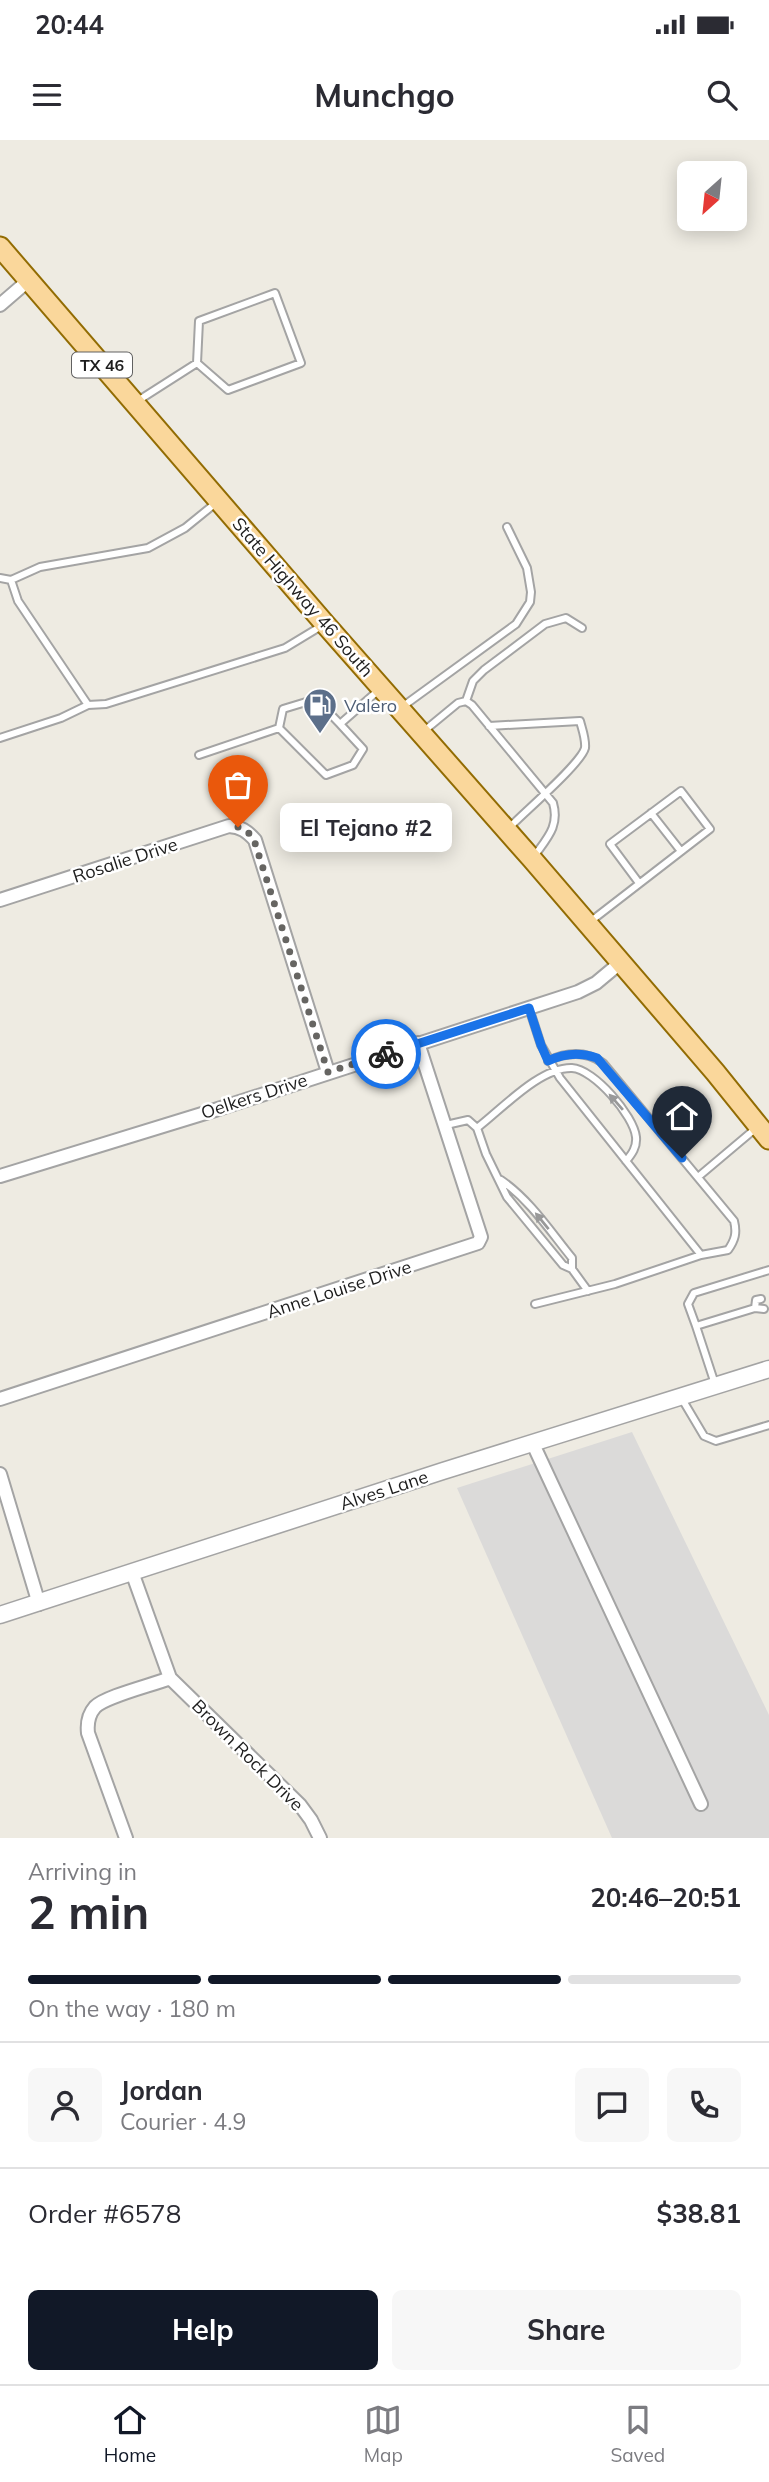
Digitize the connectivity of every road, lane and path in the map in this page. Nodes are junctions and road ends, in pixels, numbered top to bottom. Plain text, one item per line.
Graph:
1 (0, 247) edge
2 (29, 280) junction
3 (0, 305) edge
4 (197, 363) junction
5 (134, 402) junction
6 (219, 500) junction
7 (507, 527) dead end
8 (0, 578) edge
9 (11, 580) junction
10 (325, 624) junction
11 (582, 628) dead end
12 (382, 688) junction
13 (466, 701) junction
14 (88, 705) junction
15 (400, 708) junction
16 (340, 724) junction
17 (489, 726) junction
18 (279, 728) junction
19 (421, 733) junction
20 (0, 738) edge
21 (199, 755) dead end
22 (544, 793) junction
23 (651, 813) junction
24 (506, 830) junction
25 (680, 850) junction
26 (532, 859) junction
27 (639, 883) junction
28 (0, 900) edge
29 (586, 924) junction
30 (620, 962) junction
31 (529, 1008) junction
32 (418, 1043) junction
33 (548, 1061) junction
34 (556, 1071) junction
35 (328, 1072) junction
36 (445, 1126) junction
37 (477, 1128) junction
38 (764, 1132) edge
39 (626, 1161) junction
40 (0, 1176) edge
41 (698, 1177) junction
42 (501, 1180) junction
43 (701, 1255) junction
44 (572, 1269) junction
45 (769, 1269) edge
46 (588, 1291) junction
47 (761, 1299) dead end
48 (535, 1304) dead end
49 (755, 1308) junction
50 (764, 1309) dead end
51 (696, 1326) junction
52 (769, 1369) edge
53 (716, 1386) junction
54 (681, 1397) junction
55 (0, 1399) edge
56 (769, 1425) edge
57 (533, 1444) junction
58 (0, 1474) edge
59 (132, 1572) junction
60 (39, 1604) junction
61 (0, 1615) edge
62 (170, 1678) junction
63 (701, 1804) dead end
64 (126, 1838) edge
65 (320, 1838) edge

1 - 2 main road, State Highway 46 South / TX 46
2 - 3 street
2 - 5 main road, State Highway 46 South / TX 46
4 - 4 lane
4 - 5 lane
5 - 6 main road, State Highway 46 South / TX 46
6 - 9 lane
6 - 10 main road, State Highway 46 South / TX 46
7 - 15 lane
8 - 9 lane
9 - 14 lane
10 - 12 main road, State Highway 46 South / TX 46
10 - 14 lane
11 - 13 lane
12 - 15 main road, State Highway 46 South / TX 46
12 - 16 lane
13 - 17 lane
13 - 19 lane
14 - 20 lane
15 - 19 main road, State Highway 46 South / TX 46
16 - 18 lane
16 - 18 lane
17 - 22 lane
17 - 22 lane
18 - 21 lane
19 - 24 main road, State Highway 46 South / TX 46
22 - 24 lane
22 - 26 lane
23 - 25 lane
23 - 25 lane
23 - 27 lane
24 - 26 main road, State Highway 46 South / TX 46
25 - 27 lane
26 - 29 main road, State Highway 46 South / TX 46
27 - 29 lane
28 - 35 street, Rosalie Drive
29 - 30 main road, State Highway 46 South / TX 46
30 - 31 street, Oelkers Drive
30 - 38 main road, State Highway 46 South / TX 46
31 - 32 street, Oelkers Drive
31 - 33 lane
32 - 35 street, Oelkers Drive
32 - 36 street, Anne Louise Drive
33 - 34 lane
33 - 41 lane
34 - 37 lane
34 - 39 lane
39 -> 34 lane
35 - 40 street, Oelkers Drive
36 - 37 lane
36 - 55 street, Anne Louise Drive
37 - 42 lane
38 - 41 lane
39 - 43 lane
41 - 43 lane
42 - 44 lane
44 -> 42 lane
43 - 46 lane
44 - 46 lane
45 - 51 lane
46 - 48 lane
47 - 49 lane
49 - 50 lane
49 - 51 lane
51 - 53 lane
52 - 53 street, Alves Lane
53 - 54 street, Alves Lane
54 - 56 lane
54 - 57 street, Alves Lane
57 - 59 street, Alves Lane
57 - 63 street
58 - 60 street
59 - 60 street, Alves Lane
59 - 62 street, Brown Rock Drive
60 - 61 street, Alves Lane
62 - 64 street
62 - 65 street, Brown Rock Drive

